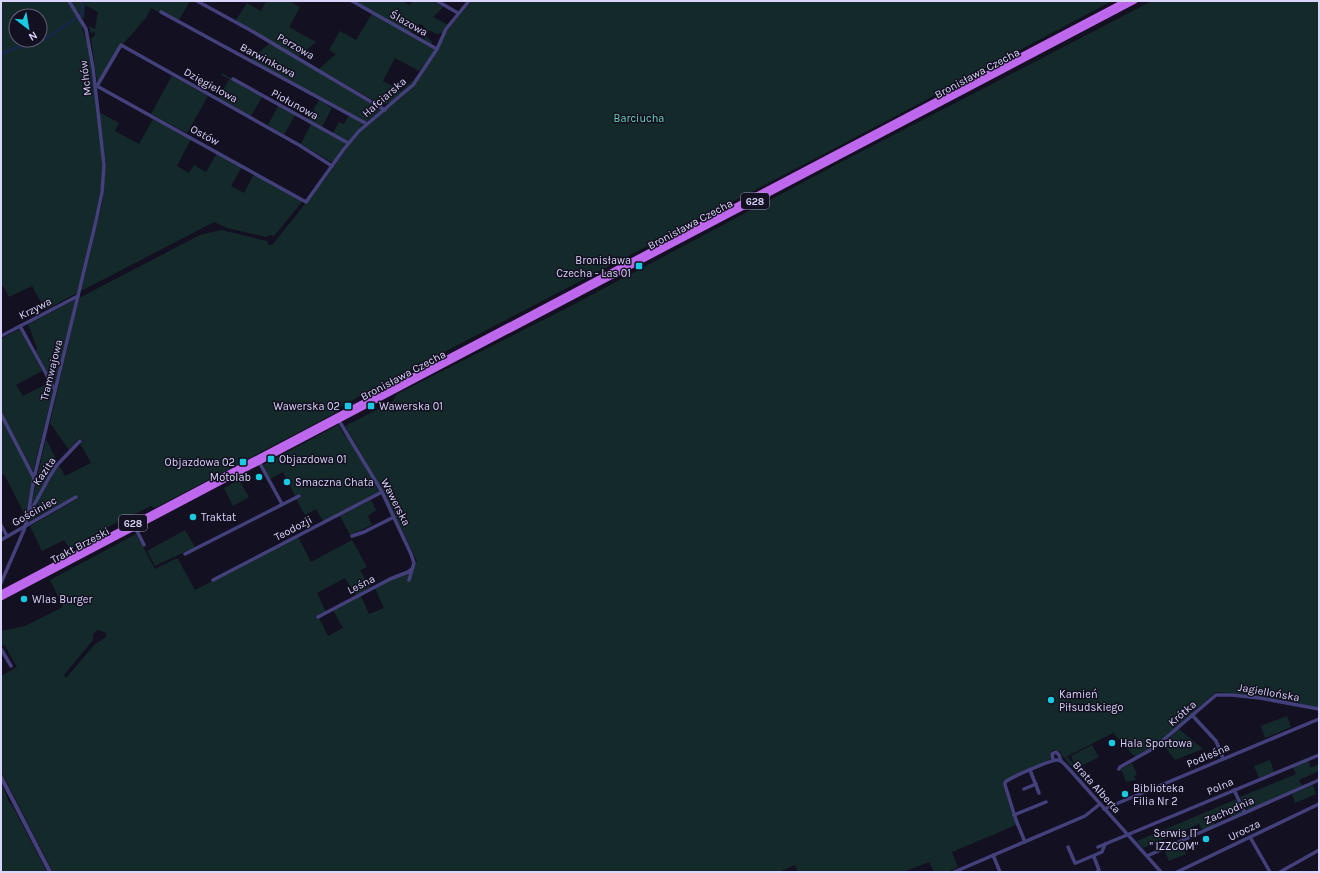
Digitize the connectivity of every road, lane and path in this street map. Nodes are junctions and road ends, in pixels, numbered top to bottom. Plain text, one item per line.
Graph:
1 (69, 1) edge
2 (197, 1) edge
3 (352, 1) edge
4 (437, 1) edge
5 (469, 1) edge
6 (1125, 1) edge
7 (1135, 1) edge
8 (161, 12) dead end
9 (458, 13) junction
10 (437, 49) junction
11 (233, 79) dead end
12 (96, 86) junction
13 (385, 110) junction
14 (367, 124) junction
15 (348, 143) junction
16 (104, 158) joint
17 (332, 166) junction
18 (306, 202) joint
19 (78, 296) junction
20 (20, 326) junction
21 (1, 336) edge
22 (56, 390) junction
23 (1, 414) edge
24 (338, 418) junction
25 (80, 441) dead end
26 (258, 460) junction
27 (34, 478) junction
28 (382, 492) junction
29 (299, 496) dead end
30 (76, 498) dead end
31 (282, 504) junction
32 (28, 515) junction
33 (394, 517) junction
34 (1, 525) edge
35 (26, 525) junction
36 (135, 527) junction
37 (7, 536) junction
38 (352, 536) dead end
39 (1, 540) edge
40 (144, 544) dead end
41 (186, 554) dead end
42 (413, 568) junction
43 (213, 580) dead end
44 (409, 580) dead end
45 (1, 583) edge
46 (1, 593) edge
47 (1, 598) edge
48 (318, 616) dead end
49 (1, 649) edge
50 (11, 666) dead end
51 (1216, 695) joint
52 (1319, 710) edge
53 (1192, 715) junction
54 (1319, 719) edge
55 (1319, 755) edge
56 (1223, 758) junction
57 (1053, 760) junction
58 (1061, 761) junction
59 (1118, 769) dead end
60 (1030, 770) junction
61 (1, 777) edge
62 (1319, 780) edge
63 (1036, 784) junction
64 (1024, 789) dead end
65 (1234, 790) junction
66 (1039, 793) dead end
67 (1046, 802) dead end
68 (1100, 804) junction
69 (1319, 804) edge
70 (1104, 809) junction
71 (1245, 813) junction
72 (1014, 815) junction
73 (1127, 834) junction
74 (1250, 837) junction
75 (1025, 842) junction
76 (1105, 844) junction
77 (1068, 847) dead end
78 (1098, 847) dead end
79 (1319, 850) edge
80 (993, 855) junction
81 (1147, 856) junction
82 (1094, 857) junction
83 (960, 871) edge
84 (50, 872) edge
85 (954, 872) edge
86 (1000, 872) edge
87 (1097, 872) edge
88 (1161, 872) edge
89 (1177, 872) edge
90 (1270, 872) edge
91 (1280, 872) edge

1 - 12 street, Mchów
2 - 13 street, Perzowa
3 - 10 street, Ślazowa
4 - 9 street
5 - 9 street, Hafciarska
6 - 24 main road, Bronisława Czecha / 628
7 - 24 main road, Bronisława Czecha / 628
8 - 14 street, Barwinkowa
9 - 10 street, Hafciarska
10 - 13 street, Hafciarska
11 - 15 street, Piołunowa
12 - 16 street, Mchów
12 - 17 street, Dzięgielowa
12 - 18 street, Ostów
13 - 14 street, Hafciarska
14 - 15 street, Hafciarska
15 - 17 street, Hafciarska
16 - 19 street, Tramwajowa
17 - 18 street, Hafciarska
19 - 20 street, Krzywa
19 - 22 street, Tramwajowa
20 - 21 street, Krzywa
20 - 22 street
22 - 27 street, Tramwajowa
23 - 27 street
24 - 26 main road, Trakt Brzeski / 628
24 - 28 street, Wawerska
25 - 32 street, Kazita
26 - 31 street
26 - 36 main road, Trakt Brzeski / 628
26 - 46 main road, Trakt Brzeski / 628
27 - 32 street, Tramwajowa
28 - 33 street, Wawerska
28 - 43 street, Teodozji
29 - 31 street
30 - 35 street, Gościniec
31 - 41 street
32 - 35 street, Tramwajowa
33 - 38 street
33 - 42 street, Wawerska
34 - 37 street
35 - 37 street, Gościniec
35 - 45 street, Tramwajowa
36 - 40 street
36 - 47 main road, Trakt Brzeski / 628
37 - 39 street, Gościniec
42 - 44 street
42 - 48 street, Leśna
49 - 50 street
51 - 52 street, Jagiellońska
51 - 53 street, Krótka
53 - 56 street
53 - 59 street, Krótka
54 - 56 street, Podleśna
55 - 65 street, Polna
56 - 70 street, Podleśna
57 - 58 street, Brata Alberta
57 - 58 street
57 - 60 street
58 - 68 street, Brata Alberta
60 - 63 street
60 - 72 street
61 - 84 street
62 - 71 street, Zachodnia
63 - 64 street
63 - 66 street
65 - 71 street
65 - 73 street, Polna
67 - 72 street
68 - 70 street, Brata Alberta
68 - 75 street
69 - 74 street, Urocza
70 - 73 street, Brata Alberta
71 - 81 street, Zachodnia
72 - 75 street
73 - 76 street
73 - 81 street, Brata Alberta
74 - 89 street, Urocza
74 - 90 street
75 - 80 street
76 - 78 street
76 - 82 street
77 - 82 street
79 - 91 street
80 - 83 street
80 - 86 street
81 - 88 street, Brata Alberta
82 - 87 street
83 - 85 street

